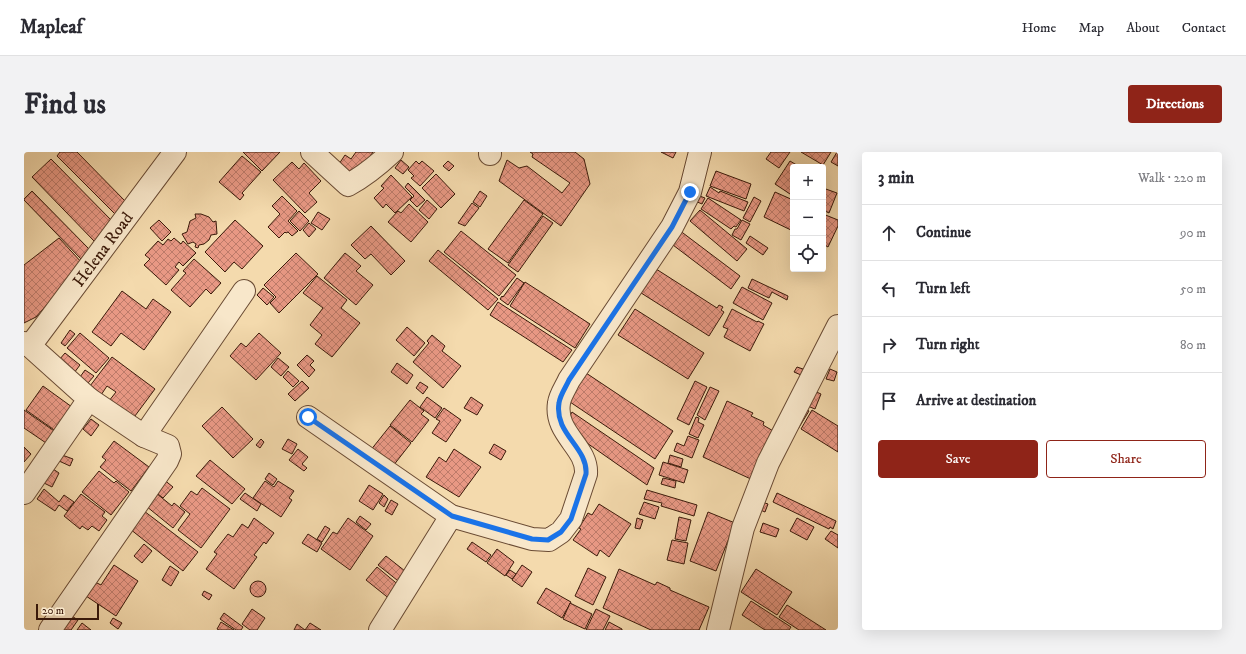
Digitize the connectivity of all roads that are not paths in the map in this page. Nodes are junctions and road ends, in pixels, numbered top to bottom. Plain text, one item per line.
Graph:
1 (175, 152) edge
2 (312, 152) edge
3 (392, 152) edge
4 (700, 152) edge
5 (244, 291) dead end
6 (838, 326) edge
7 (27, 345) edge
8 (89, 399) junction
9 (308, 417) dead end
10 (144, 436) junction
11 (24, 493) edge
12 (452, 516) junction
13 (50, 630) edge
14 (380, 630) edge
15 (718, 630) edge

1 - 7 street, Helena Road
2 - 3 street
4 - 12 street
5 - 10 street
6 - 15 street
7 - 8 street
8 - 10 street
8 - 11 street
9 - 12 street
10 - 13 street
12 - 14 street

